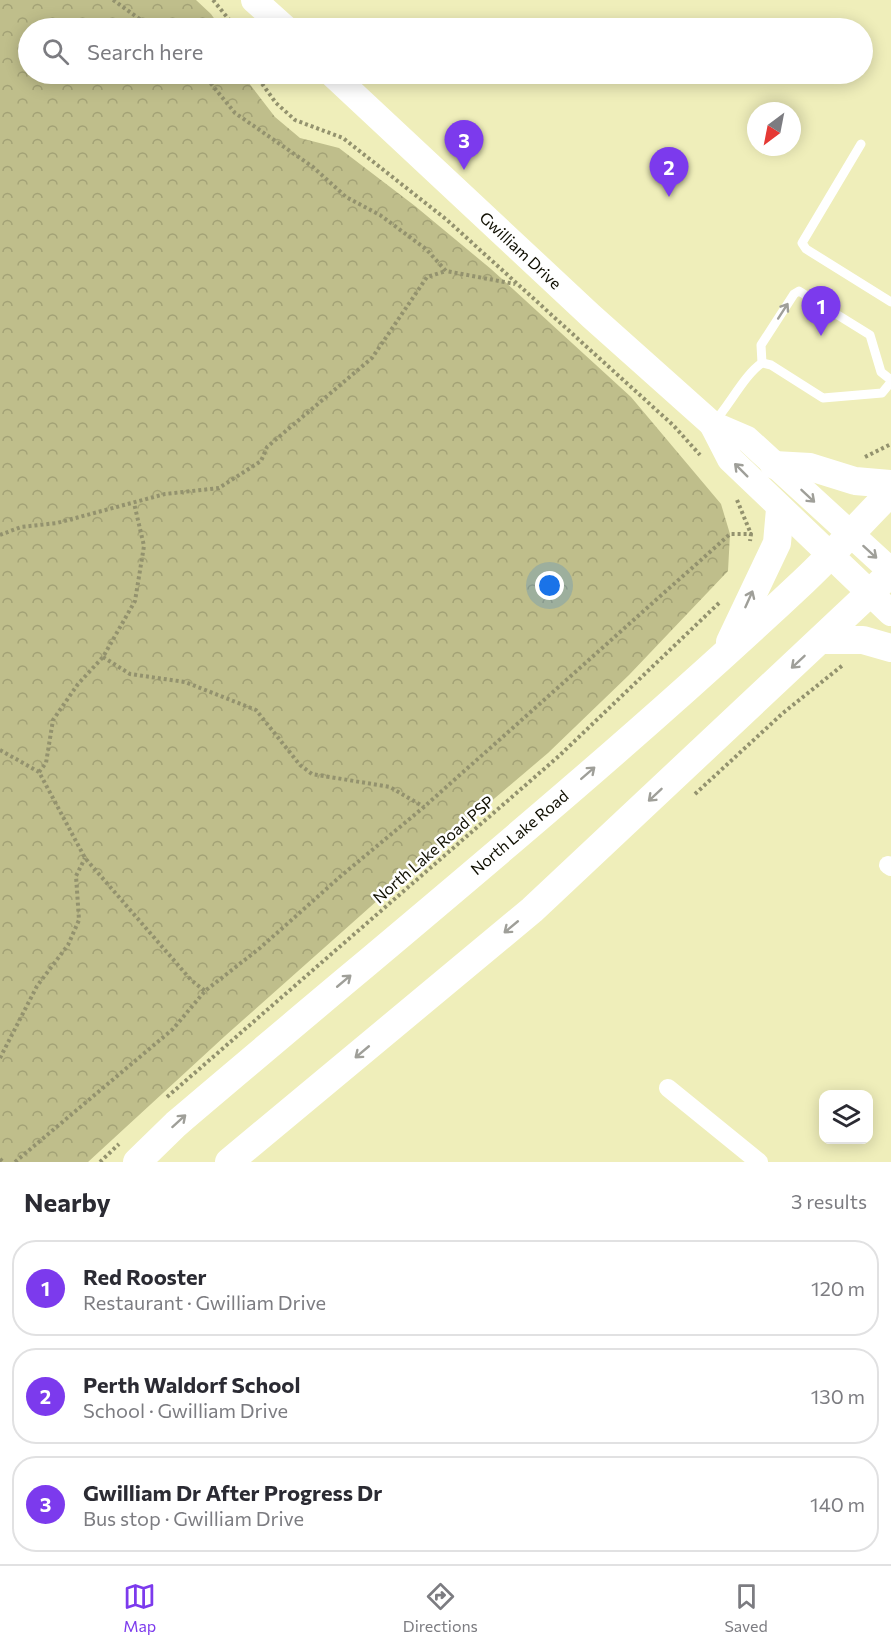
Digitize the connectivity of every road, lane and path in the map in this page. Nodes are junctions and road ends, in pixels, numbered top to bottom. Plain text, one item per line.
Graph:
1 (113, 0) edge
2 (213, 0) edge
3 (254, 0) edge
4 (138, 18) edge
5 (228, 18) edge
6 (274, 18) edge
7 (211, 84) edge
8 (262, 84) edge
9 (343, 84) edge
10 (861, 144) dead end
11 (446, 271) junction
12 (517, 285) junction
13 (891, 302) edge
14 (762, 363) junction
15 (891, 381) edge
16 (712, 424) junction
17 (891, 444) edge
18 (863, 458) dead end
19 (705, 460) dead end
20 (774, 465) junction
21 (891, 484) edge
22 (891, 492) edge
23 (736, 496) dead end
24 (134, 503) junction
25 (780, 509) junction
26 (849, 533) junction
27 (751, 534) junction
28 (0, 535) edge
29 (749, 551) dead end
30 (829, 555) junction
31 (891, 572) edge
32 (870, 593) junction
33 (723, 598) dead end
34 (891, 613) edge
35 (821, 640) junction
36 (891, 648) edge
37 (725, 652) junction
38 (104, 657) junction
39 (0, 750) edge
40 (39, 772) junction
41 (424, 807) junction
42 (85, 858) junction
43 (204, 991) junction
44 (0, 1058) edge
45 (668, 1088) dead end
46 (159, 1104) dead end
47 (131, 1150) edge
48 (15, 1162) edge
49 (100, 1162) edge
50 (229, 1162) edge
51 (759, 1162) edge

1 - 4 path
2 - 5 path
3 - 6 street
7 - 11 path
8 - 12 path
9 - 16 street, Gwilliam Drive
10 - 13 lane
11 - 12 path
11 - 24 path
12 - 19 path
14 - 15 lane
14 -> 15 lane
14 - 16 lane
16 - 20 street, Gwilliam Drive
25 -> 16 street, Gwilliam Drive
17 - 18 path
20 - 21 main road
20 -> 26 street, Gwilliam Drive
22 - 26 main road, North Lake Road
23 - 27 path
24 - 28 path
24 - 38 path
25 - 30 street, Gwilliam Drive
37 -> 25 main road
26 - 30 main road, North Lake Road
26 -> 31 street, Gwilliam Drive
27 - 29 path
27 - 41 path
30 - 32 street, Gwilliam Drive
30 - 37 main road, North Lake Road
31 - 32 main road
32 - 34 street, Gwilliam Drive
32 - 35 main road
33 - 46 path, North Lake Road PSP
35 - 36 main road
35 -> 50 main road
47 -> 37 main road, North Lake Road
38 - 40 path
38 - 41 path
39 - 40 path
40 - 42 path
41 - 43 path
42 - 43 path
42 - 44 path
43 - 48 path
45 - 51 street
47 - 49 path

